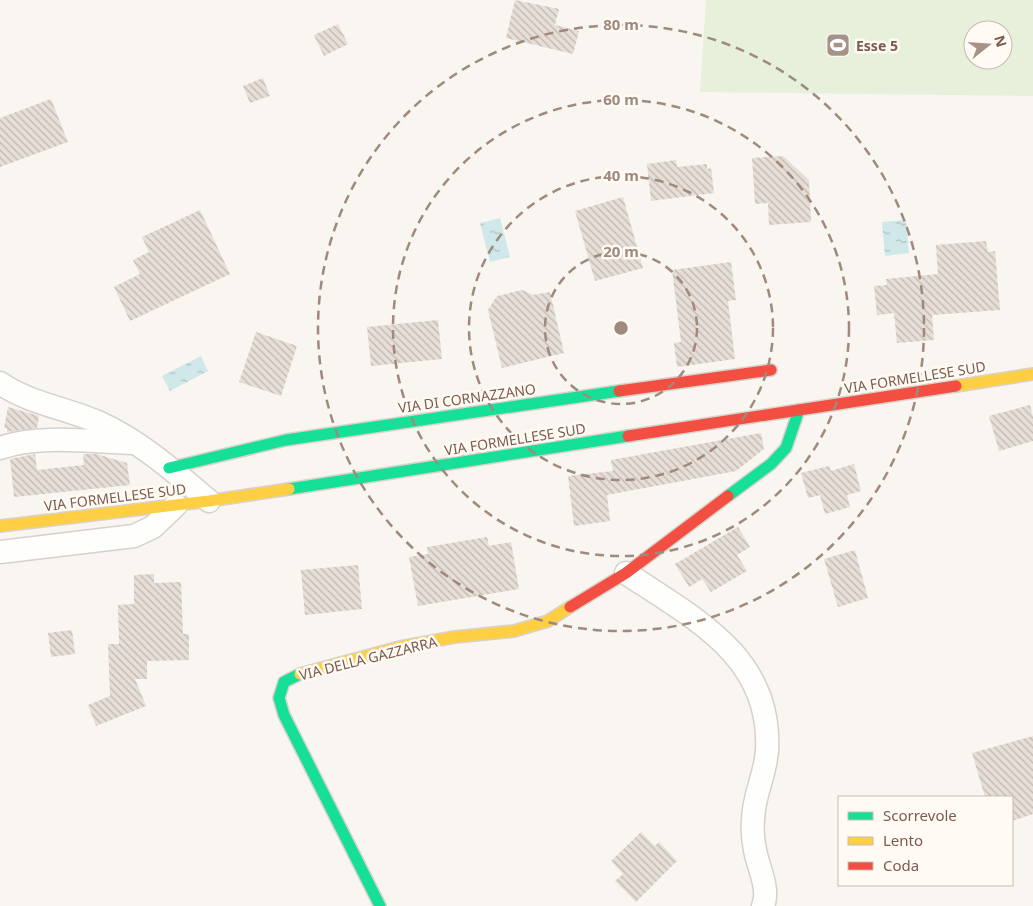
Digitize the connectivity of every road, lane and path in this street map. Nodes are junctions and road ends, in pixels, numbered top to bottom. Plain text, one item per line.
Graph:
1 (771, 370) dead end
2 (1033, 374) edge
3 (0, 383) edge
4 (799, 410) junction
5 (136, 443) junction
6 (0, 448) edge
7 (169, 468) junction
8 (209, 501) junction
9 (176, 505) junction
10 (0, 526) edge
11 (0, 552) edge
12 (626, 573) junction
13 (380, 906) edge
14 (763, 906) edge

1 - 7 street, VIA DI CORNAZZANO
2 - 4 street, VIA FORMELLESE SUD
3 - 5 street
4 - 8 street, VIA FORMELLESE SUD
4 - 12 street, VIA DELLA GAZZARRA
5 - 6 street
5 - 7 street
7 - 8 street
8 - 9 street, VIA FORMELLESE SUD
9 - 10 street, VIA FORMELLESE SUD
9 - 11 street
12 - 13 street, VIA DELLA GAZZARRA
12 - 14 street

